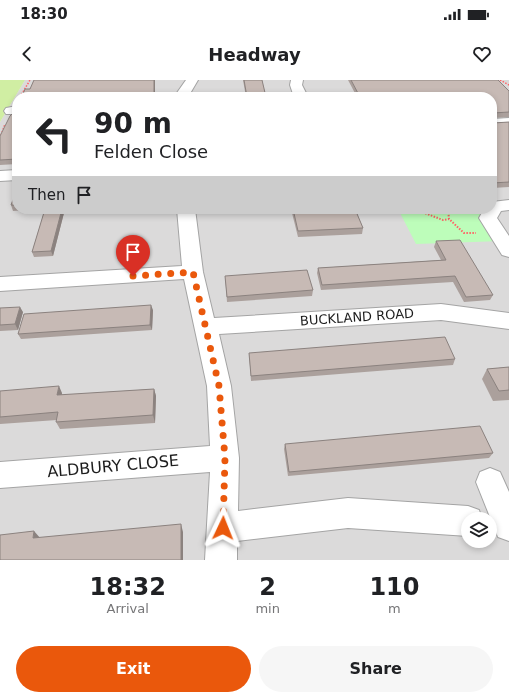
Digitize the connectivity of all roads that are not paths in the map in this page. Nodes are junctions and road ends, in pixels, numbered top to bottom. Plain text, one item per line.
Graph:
1 (192, 80) edge
2 (297, 80) edge
3 (184, 92) edge
4 (299, 92) edge
5 (509, 122) edge
6 (497, 123) edge
7 (12, 175) edge
8 (0, 176) edge
9 (509, 205) edge
10 (497, 206) edge
11 (187, 214) edge
12 (490, 214) edge
13 (509, 251) edge
14 (193, 272) junction
15 (0, 284) edge
16 (509, 321) edge
17 (205, 327) junction
18 (225, 458) junction
19 (0, 475) edge
20 (490, 482) dead end
21 (461, 521) edge
22 (502, 524) edge
23 (223, 528) junction
24 (221, 560) edge

1 - 3 street
2 - 4 street
5 - 6 street
7 - 8 street
9 - 10 street
11 - 14 street
12 - 13 street
14 - 15 street
14 - 17 street
16 - 17 street, BUCKLAND ROAD
17 - 18 street
18 - 19 street, ALDBURY CLOSE
18 - 23 street
20 - 22 street
21 - 23 street
23 - 24 street

